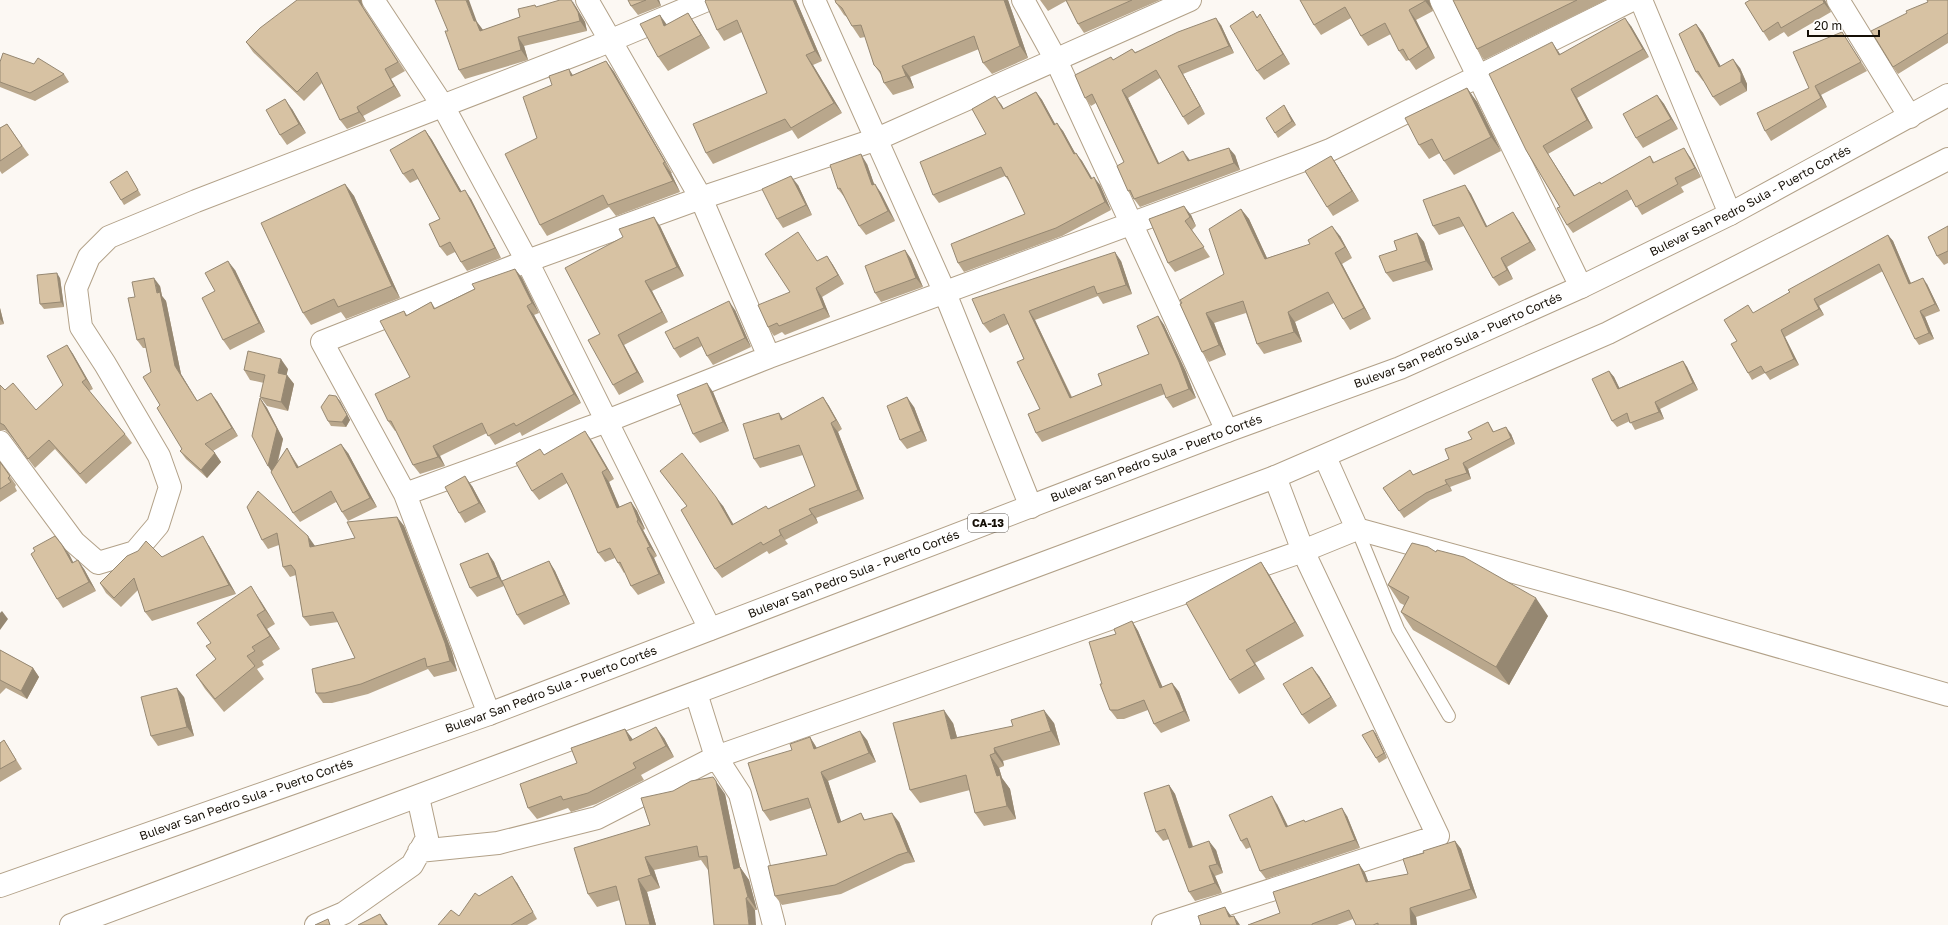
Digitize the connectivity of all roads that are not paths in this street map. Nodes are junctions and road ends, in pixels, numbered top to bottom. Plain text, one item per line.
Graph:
1 (373, 0) edge
2 (587, 0) edge
3 (707, 0) edge
4 (814, 0) edge
5 (1024, 0) edge
6 (1190, 0) edge
7 (1441, 0) edge
8 (1632, 0) edge
9 (1641, 0) edge
10 (1838, 0) edge
11 (611, 40) junction
12 (1056, 60) junction
13 (1478, 77) junction
14 (1948, 95) edge
15 (443, 106) junction
16 (1910, 117) junction
17 (877, 139) junction
18 (1948, 159) edge
19 (701, 198) junction
20 (1730, 214) junction
21 (1132, 224) junction
22 (527, 261) junction
23 (1581, 287) junction
24 (945, 293) junction
25 (769, 357) junction
26 (607, 421) junction
27 (1227, 431) junction
28 (0, 442) edge
29 (1325, 457) junction
30 (1275, 477) junction
31 (405, 494) junction
32 (1031, 507) junction
33 (1357, 529) junction
34 (1304, 551) junction
35 (710, 629) junction
36 (696, 693) junction
37 (1948, 695) edge
38 (489, 714) junction
39 (1449, 716) dead end
40 (716, 756) junction
41 (418, 797) junction
42 (419, 851) junction
43 (0, 886) edge
44 (347, 919) edge
45 (71, 925) edge
46 (316, 925) edge
47 (774, 925) edge
48 (1163, 925) edge

1 - 15 main road
2 - 11 main road
3 - 11 main road
4 - 17 main road
5 - 12 main road
6 - 12 main road
7 - 13 main road
8 - 13 main road
9 - 20 main road
10 - 16 main road
11 - 15 main road
11 - 19 main road
12 - 17 main road
12 - 21 main road
13 - 21 main road
13 - 23 main road
14 - 16 main road, Bulevar San Pedro Sula - Puerto Cortés / CA-13
15 - 22 main road
15 - 28 main road
16 - 20 main road, Bulevar San Pedro Sula - Puerto Cortés / CA-13
17 - 19 main road
17 - 24 main road
18 - 29 main road
19 - 22 main road
19 - 25 main road
20 - 23 main road, Bulevar San Pedro Sula - Puerto Cortés / CA-13
21 - 24 main road
21 - 27 main road
22 - 26 main road
22 - 31 main road
23 - 27 main road, Bulevar San Pedro Sula - Puerto Cortés / CA-13
24 - 25 main road
24 - 32 main road
25 - 26 main road
26 - 31 main road
26 - 35 main road
27 - 32 main road, Bulevar San Pedro Sula - Puerto Cortés / CA-13
29 - 30 main road
29 - 33 main road
30 - 34 main road
30 - 36 main road
31 - 38 main road
32 - 35 main road, Bulevar San Pedro Sula - Puerto Cortés / CA-13
33 - 34 main road
33 - 37 main road
33 - 39 lane
34 - 40 main road
34 - 48 main road
35 - 38 main road, Bulevar San Pedro Sula - Puerto Cortés / CA-13
36 - 40 main road
36 - 41 main road
38 - 43 main road, Bulevar San Pedro Sula - Puerto Cortés / CA-13
40 - 42 main road
40 - 47 main road
41 - 42 main road
41 - 45 main road
42 - 44 main road
44 - 46 main road

